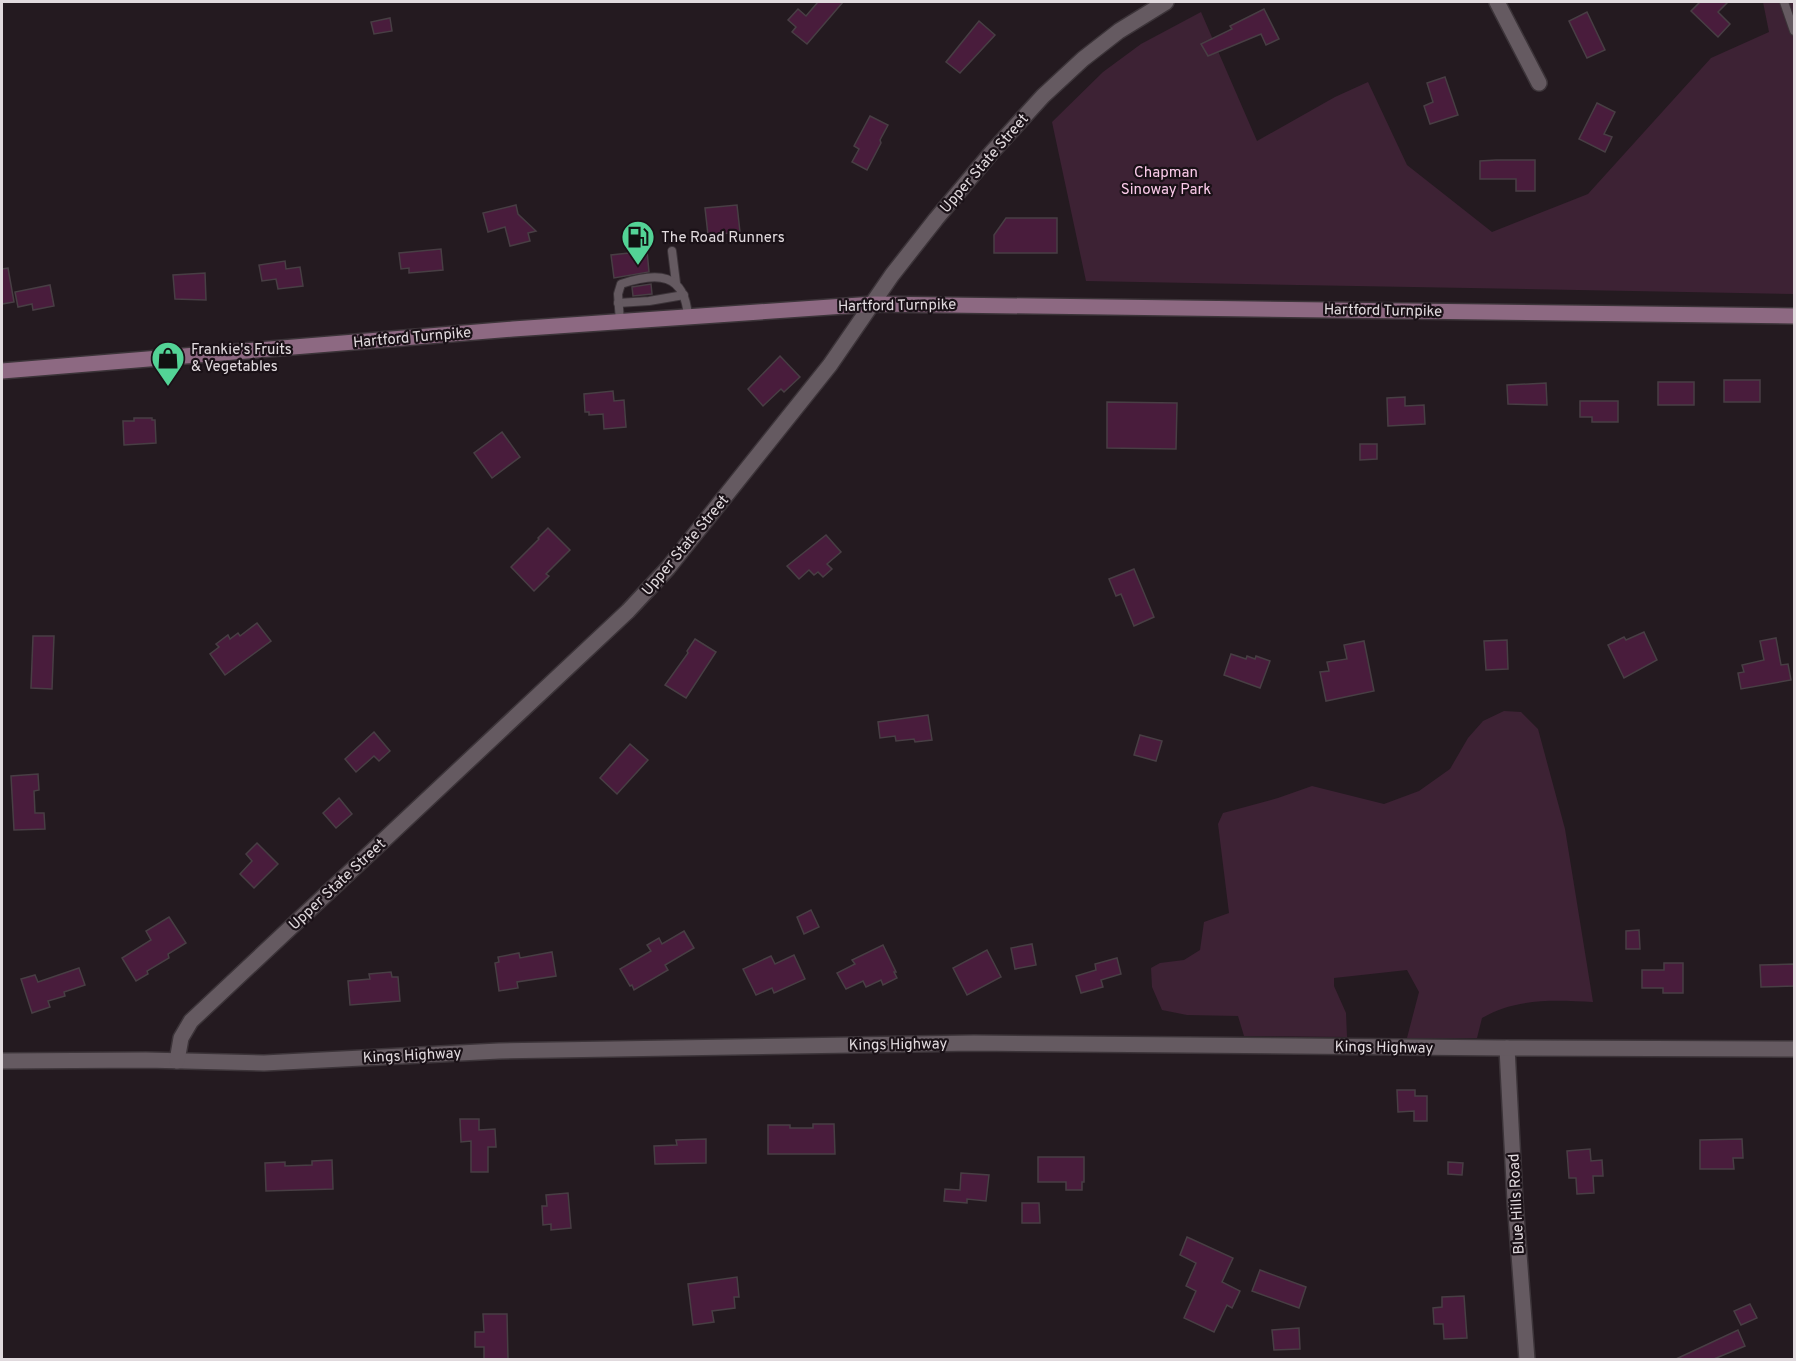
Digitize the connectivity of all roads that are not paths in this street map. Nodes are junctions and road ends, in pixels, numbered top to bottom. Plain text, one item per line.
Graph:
1 (1166, 2) edge
2 (1497, 2) edge
3 (1784, 2) edge
4 (1794, 31) edge
5 (1539, 83) dead end
6 (672, 251) dead end
7 (676, 283) junction
8 (684, 295) junction
9 (618, 303) junction
10 (874, 304) junction
11 (1794, 316) edge
12 (688, 317) junction
13 (620, 322) junction
14 (2, 371) edge
15 (1507, 1048) junction
16 (1794, 1049) edge
17 (2, 1061) edge
18 (177, 1061) junction
19 (1527, 1359) edge

1 - 10 street, Upper State Street
2 - 5 street
3 - 4 lane
6 - 7 lane
7 - 8 lane
7 - 9 lane
8 - 9 lane
8 - 12 lane
9 - 13 lane
10 - 11 main road, Hartford Turnpike
10 - 12 main road, Hartford Turnpike
10 - 18 street, Upper State Street
12 - 13 main road, Hartford Turnpike
13 - 14 main road, Hartford Turnpike
15 - 16 street, Kings Highway
15 - 18 street, Kings Highway
15 - 19 street, Blue Hills Road
17 - 18 street, Kings Highway

